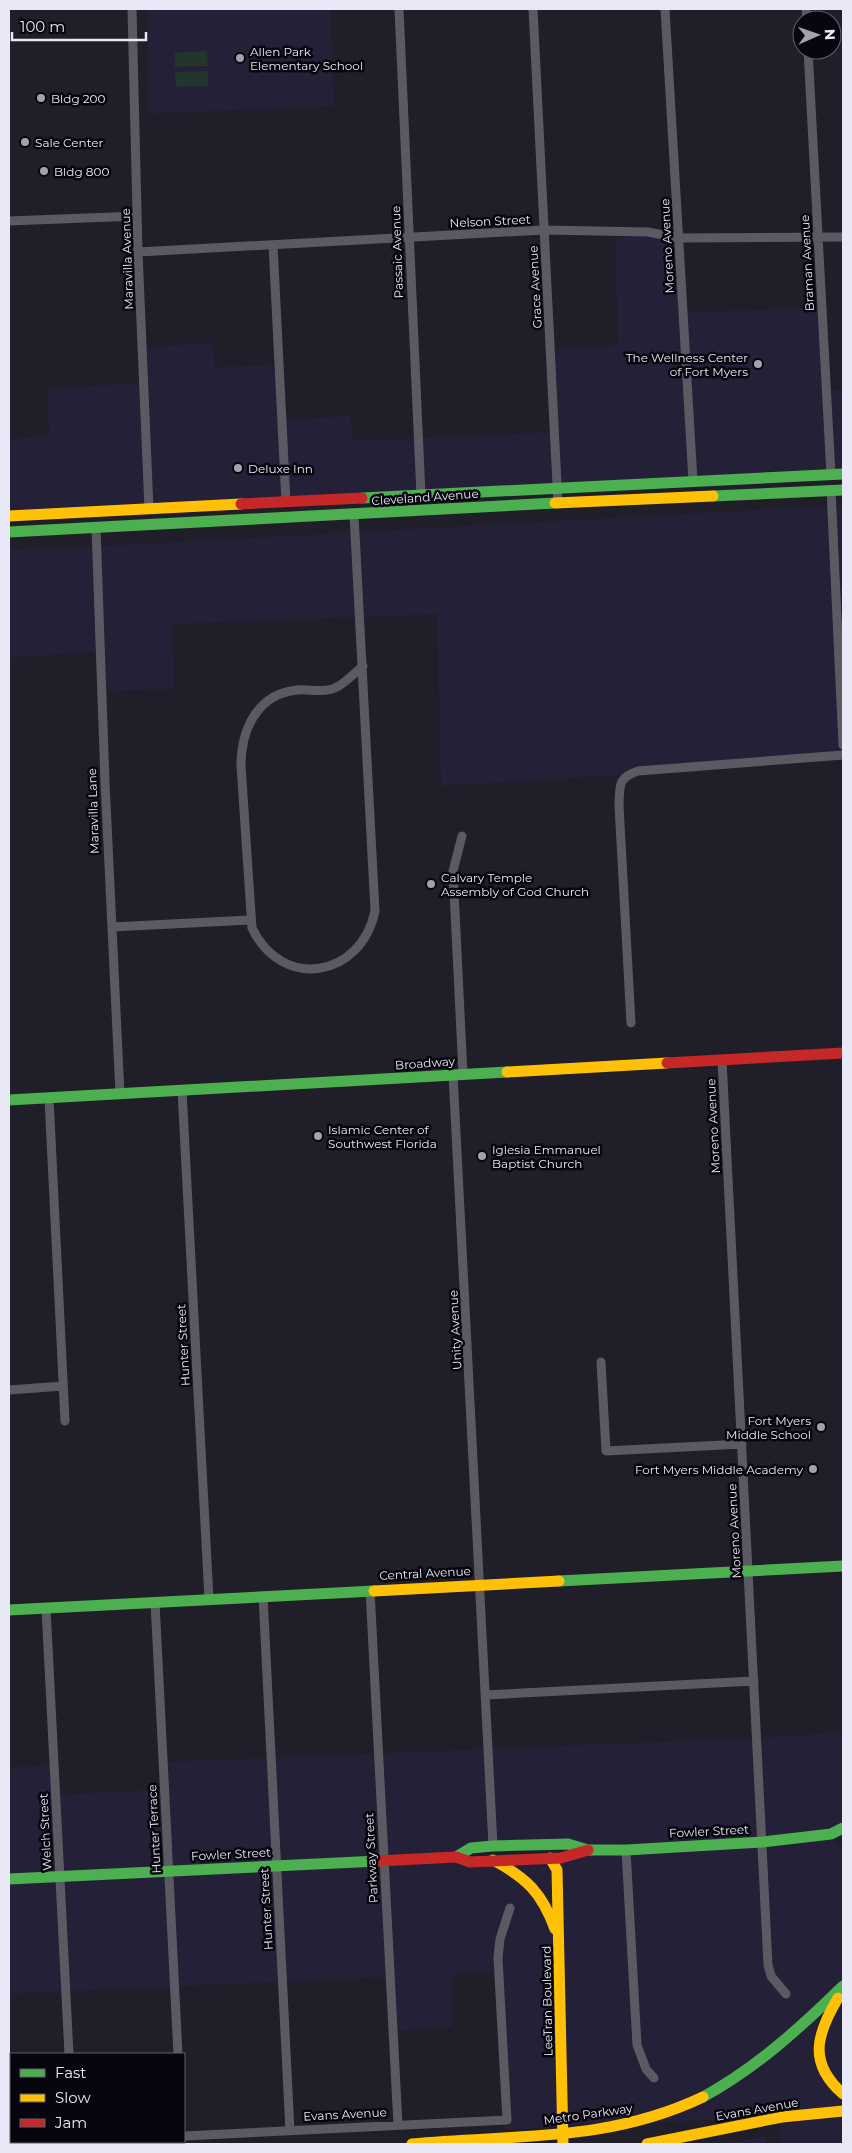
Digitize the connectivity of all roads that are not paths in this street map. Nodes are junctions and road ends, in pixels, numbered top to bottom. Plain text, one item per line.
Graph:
1 (132, 9) edge
2 (399, 9) edge
3 (532, 9) edge
4 (665, 9) edge
5 (809, 60) edge
6 (137, 216) junction
7 (9, 221) edge
8 (544, 230) junction
9 (843, 237) edge
10 (410, 238) junction
11 (679, 238) junction
12 (818, 238) junction
13 (273, 245) junction
14 (138, 252) junction
15 (831, 474) junction
16 (843, 474) edge
17 (692, 481) junction
18 (843, 483) edge
19 (557, 488) junction
20 (831, 490) junction
21 (843, 490) edge
22 (795, 492) junction
23 (421, 495) junction
24 (286, 502) junction
25 (558, 504) junction
26 (149, 509) junction
27 (134, 510) junction
28 (354, 515) junction
29 (9, 516) edge
30 (96, 528) junction
31 (9, 532) edge
32 (363, 666) junction
33 (843, 746) edge
34 (843, 755) edge
35 (462, 836) dead end
36 (250, 920) junction
37 (112, 927) junction
38 (631, 1023) dead end
39 (843, 1053) edge
40 (722, 1060) junction
41 (458, 1074) junction
42 (182, 1090) junction
43 (120, 1094) junction
44 (49, 1098) junction
45 (9, 1100) edge
46 (601, 1362) dead end
47 (63, 1386) junction
48 (9, 1390) edge
49 (65, 1421) dead end
50 (742, 1444) junction
51 (843, 1566) edge
52 (748, 1571) junction
53 (481, 1584) junction
54 (370, 1590) junction
55 (263, 1596) junction
56 (209, 1599) junction
57 (155, 1602) junction
58 (46, 1608) junction
59 (9, 1610) edge
60 (754, 1681) junction
61 (486, 1695) junction
62 (843, 1828) edge
63 (831, 1834) junction
64 (843, 1839) edge
65 (762, 1842) junction
66 (545, 1844) junction
67 (494, 1846) junction
68 (588, 1850) junction
69 (626, 1850) junction
70 (456, 1857) junction
71 (550, 1858) junction
72 (384, 1860) junction
73 (493, 1860) junction
74 (276, 1865) junction
75 (168, 1871) junction
76 (60, 1876) junction
77 (9, 1879) edge
78 (510, 1908) dead end
79 (560, 1941) junction
80 (843, 1988) edge
81 (786, 1994) dead end
82 (69, 2053) edge
83 (178, 2053) edge
84 (654, 2078) dead end
85 (843, 2094) edge
86 (843, 2111) edge
87 (398, 2126) junction
88 (290, 2131) junction
89 (185, 2136) edge
90 (562, 2139) edge
91 (34, 2143) edge
92 (9, 2144) edge
93 (412, 2144) edge
94 (647, 2144) edge

1 - 6 street, Maravilla Avenue
2 - 10 street, Passaic Avenue
3 - 8 street, Grace Avenue
4 - 11 street, Moreno Avenue
5 - 12 street, Braman Avenue
6 - 7 street
6 - 14 street, Maravilla Avenue
8 - 10 street, Nelson Street
8 - 11 street, Nelson Street
8 - 19 street, Grace Avenue
9 - 12 street, Nelson Street
10 - 13 street, Nelson Street
10 - 23 street, Passaic Avenue
11 - 12 street, Nelson Street
11 - 17 street, Moreno Avenue
12 - 15 street, Braman Avenue
13 - 14 street, Nelson Street
13 - 24 street
14 - 26 street, Maravilla Avenue
15 - 16 main road, Cleveland Avenue
15 - 17 main road, Cleveland Avenue
15 - 22 main road
17 - 19 main road, Cleveland Avenue
18 - 20 main road
19 - 23 main road, Cleveland Avenue
19 - 25 street, Grace Avenue
20 - 21 main road, Cleveland Avenue
20 - 22 main road, Cleveland Avenue
20 - 33 street
22 - 25 main road, Cleveland Avenue
23 - 24 main road, Cleveland Avenue
24 - 26 main road, Cleveland Avenue
25 - 28 main road, Cleveland Avenue
26 - 27 main road, Cleveland Avenue
27 - 29 main road, Cleveland Avenue
27 - 30 main road
28 - 30 main road, Cleveland Avenue
28 - 32 street
30 - 31 main road, Cleveland Avenue
30 - 37 street, Maravilla Lane
32 - 36 street
32 - 36 street
34 - 38 street
35 - 41 street, Unity Avenue
36 - 37 street
37 - 43 street, Maravilla Lane
39 - 40 main road, Broadway
40 - 41 main road, Broadway
40 - 50 street, Moreno Avenue
41 - 42 main road, Broadway
41 - 53 street, Unity Avenue
42 - 43 main road, Broadway
42 - 56 street, Hunter Street
43 - 44 main road, Broadway
44 - 45 main road, Broadway
44 - 47 street
46 - 50 street
47 - 48 street
47 - 49 street
50 - 52 street, Moreno Avenue
51 - 52 main road, Central Avenue
52 - 53 main road, Central Avenue
52 - 60 street, Moreno Avenue
53 - 54 main road, Central Avenue
53 - 61 street, Unity Avenue
54 - 55 main road, Central Avenue
54 - 72 street, Parkway Street
55 - 56 main road, Central Avenue
55 - 74 street, Hunter Street
56 - 57 main road, Central Avenue
57 - 58 main road, Central Avenue
57 - 75 street, Hunter Terrace
58 - 59 main road, Central Avenue
58 - 76 street, Welch Street
60 - 61 street
60 - 65 street, Moreno Avenue
61 - 67 street, Unity Avenue
62 - 63 main road, Fowler Street
63 - 64 main road, Fowler Street
63 - 65 main road, Fowler Street
65 - 69 main road, Fowler Street
65 - 81 street, Moreno Avenue
66 - 67 main road, Fowler Street
66 - 68 main road, Fowler Street
66 - 71 main road, LeeTran Boulevard
67 - 70 main road, Fowler Street
68 - 69 main road, Fowler Street
68 - 71 main road, Fowler Street
69 - 84 street
70 - 72 main road, Fowler Street
70 - 73 main road, Fowler Street
71 - 73 main road, Fowler Street
71 - 79 main road, LeeTran Boulevard
72 - 74 main road, Fowler Street
72 - 87 street, Parkway Street
73 - 79 main road
74 - 75 main road, Fowler Street
74 - 88 street, Hunter Street
75 - 76 main road, Fowler Street
75 - 83 street, Hunter Terrace
76 - 77 main road, Fowler Street
76 - 82 street, Welch Street
78 - 87 street, Evans Avenue
79 - 90 main road, LeeTran Boulevard
80 - 85 main road
80 - 90 main road, Metro Parkway
86 - 94 main road, Evans Avenue
87 - 88 street, Evans Avenue
88 - 89 street, Evans Avenue
90 - 93 main road, Metro Parkway
91 - 92 street

